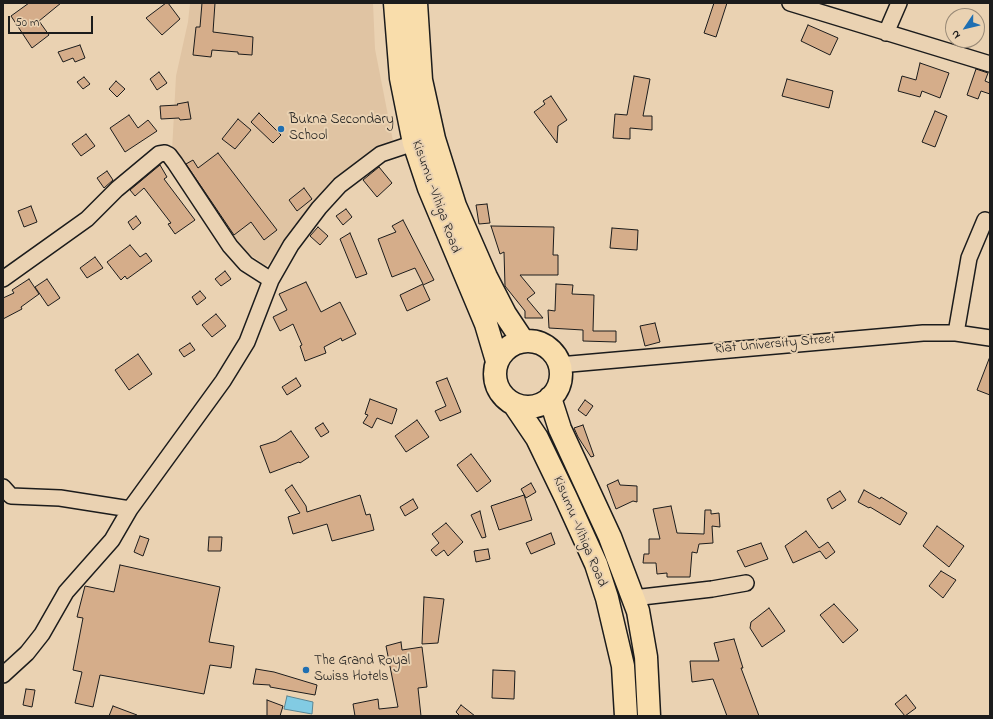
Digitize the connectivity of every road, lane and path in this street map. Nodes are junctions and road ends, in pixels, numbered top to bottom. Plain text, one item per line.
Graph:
1 (395, 3) edge
2 (416, 3) edge
3 (790, 3) edge
4 (899, 3) edge
5 (886, 33) junction
6 (990, 64) edge
7 (414, 143) junction
8 (985, 220) dead end
9 (3, 279) edge
10 (271, 280) junction
11 (956, 333) junction
12 (990, 338) edge
13 (523, 341) junction
14 (497, 361) junction
15 (559, 365) junction
16 (550, 398) junction
17 (514, 404) junction
18 (3, 487) edge
19 (130, 509) junction
20 (746, 583) dead end
21 (633, 598) junction
22 (3, 675) edge
23 (626, 716) edge
24 (649, 716) edge

1 - 7 highway, Kisumu -Vihiga Road
2 - 13 highway, Kisumu -Vihiga Road
3 - 5 street
4 - 5 street
5 - 6 street
7 - 10 street
7 - 14 highway, Kisumu -Vihiga Road
8 - 11 street
9 - 10 street
10 - 19 street
11 - 12 street, Riat University Street
11 - 15 street, Riat University Street
13 - 14 highway
13 - 15 highway
14 - 17 highway
15 - 16 highway
16 - 17 highway
16 - 21 highway, Kisumu -Vihiga Road
17 - 23 highway, Kisumu -Vihiga Road
18 - 19 street
19 - 22 street
20 - 21 street
21 - 24 highway, Kisumu -Vihiga Road

